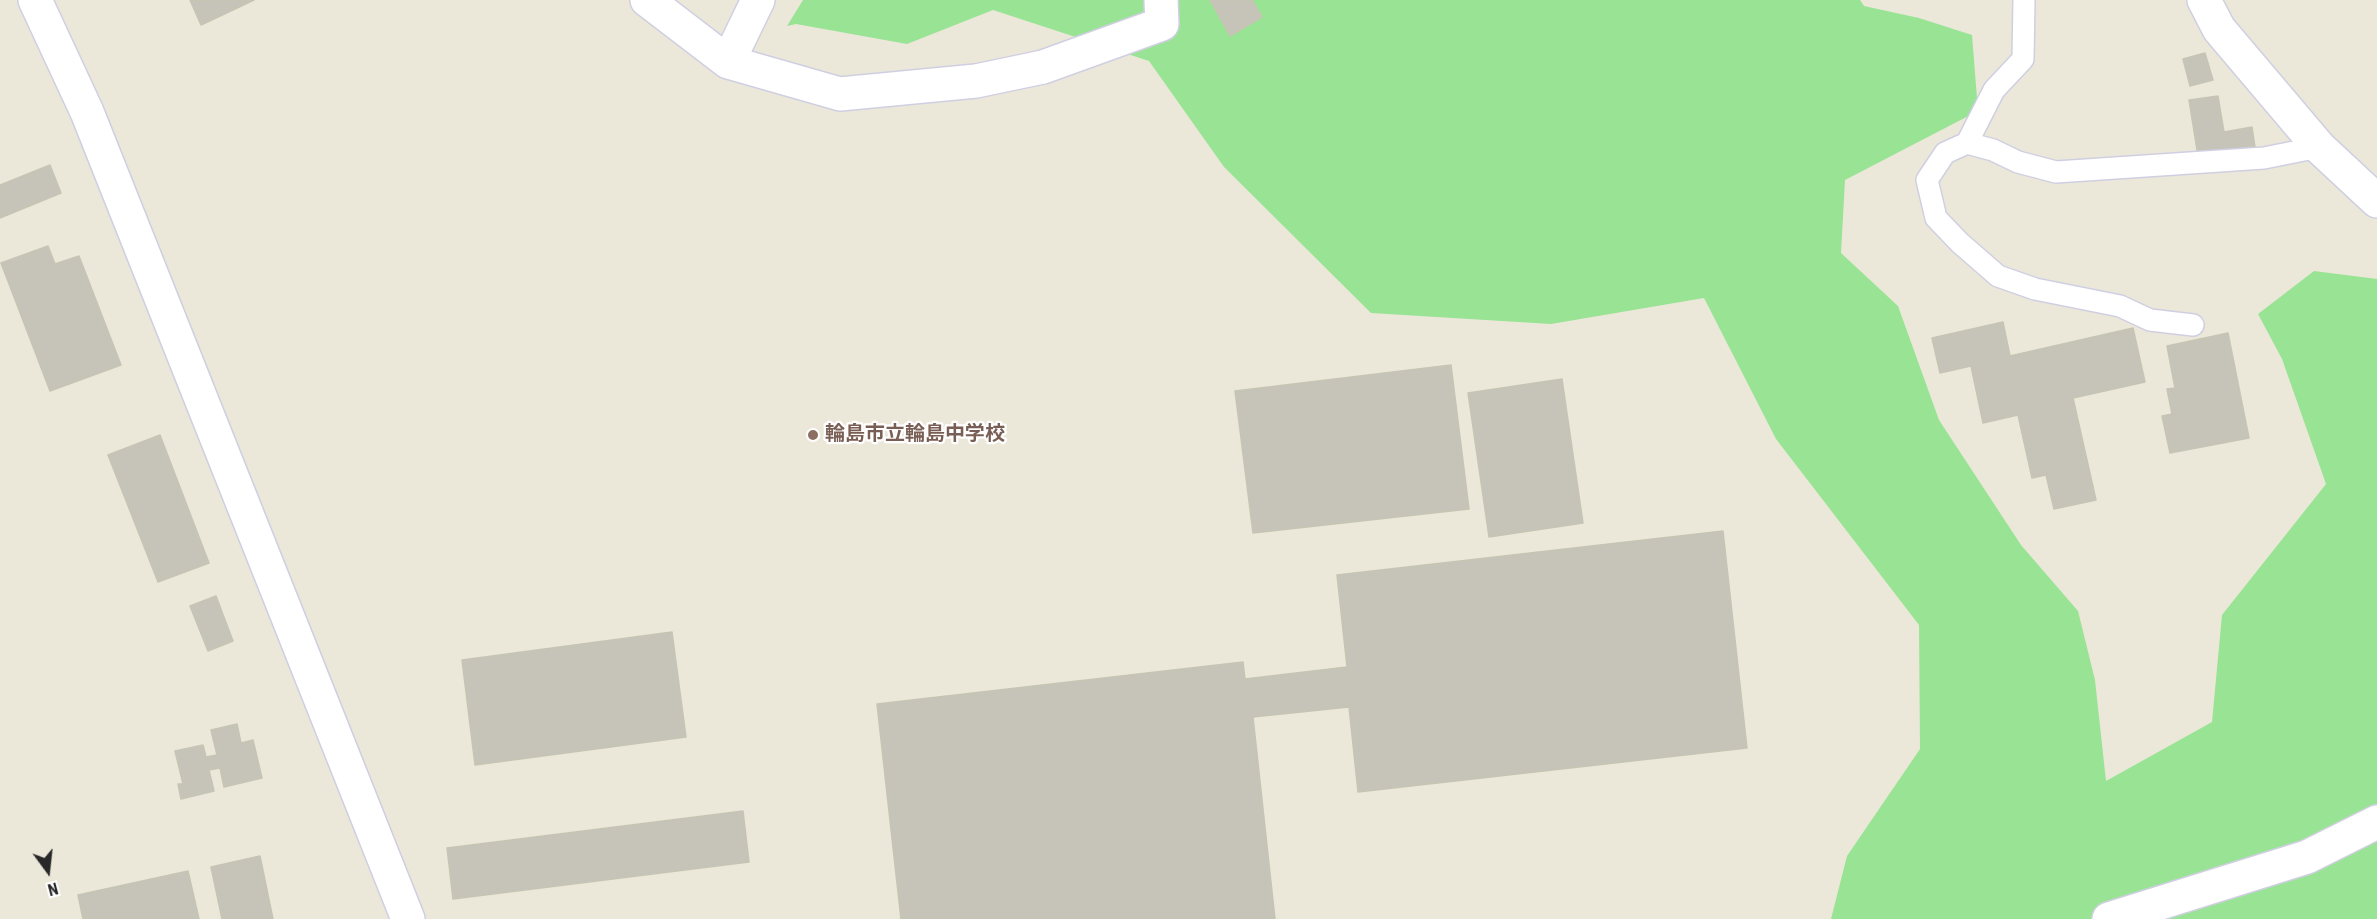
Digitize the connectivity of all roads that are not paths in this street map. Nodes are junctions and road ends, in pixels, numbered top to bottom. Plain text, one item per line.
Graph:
1 (35, 0) edge
2 (647, 0) edge
3 (758, 0) edge
4 (1161, 0) edge
5 (2024, 0) edge
6 (2204, 0) edge
7 (728, 62) junction
8 (1967, 143) junction
9 (2319, 147) junction
10 (2377, 201) edge
11 (2193, 325) dead end
12 (2377, 822) edge
13 (408, 919) edge
14 (2109, 919) edge

1 - 13 street
2 - 7 street
3 - 7 street
4 - 7 street
5 - 8 lane
6 - 9 street
8 - 9 lane
8 - 11 lane
9 - 10 street
12 - 14 street

